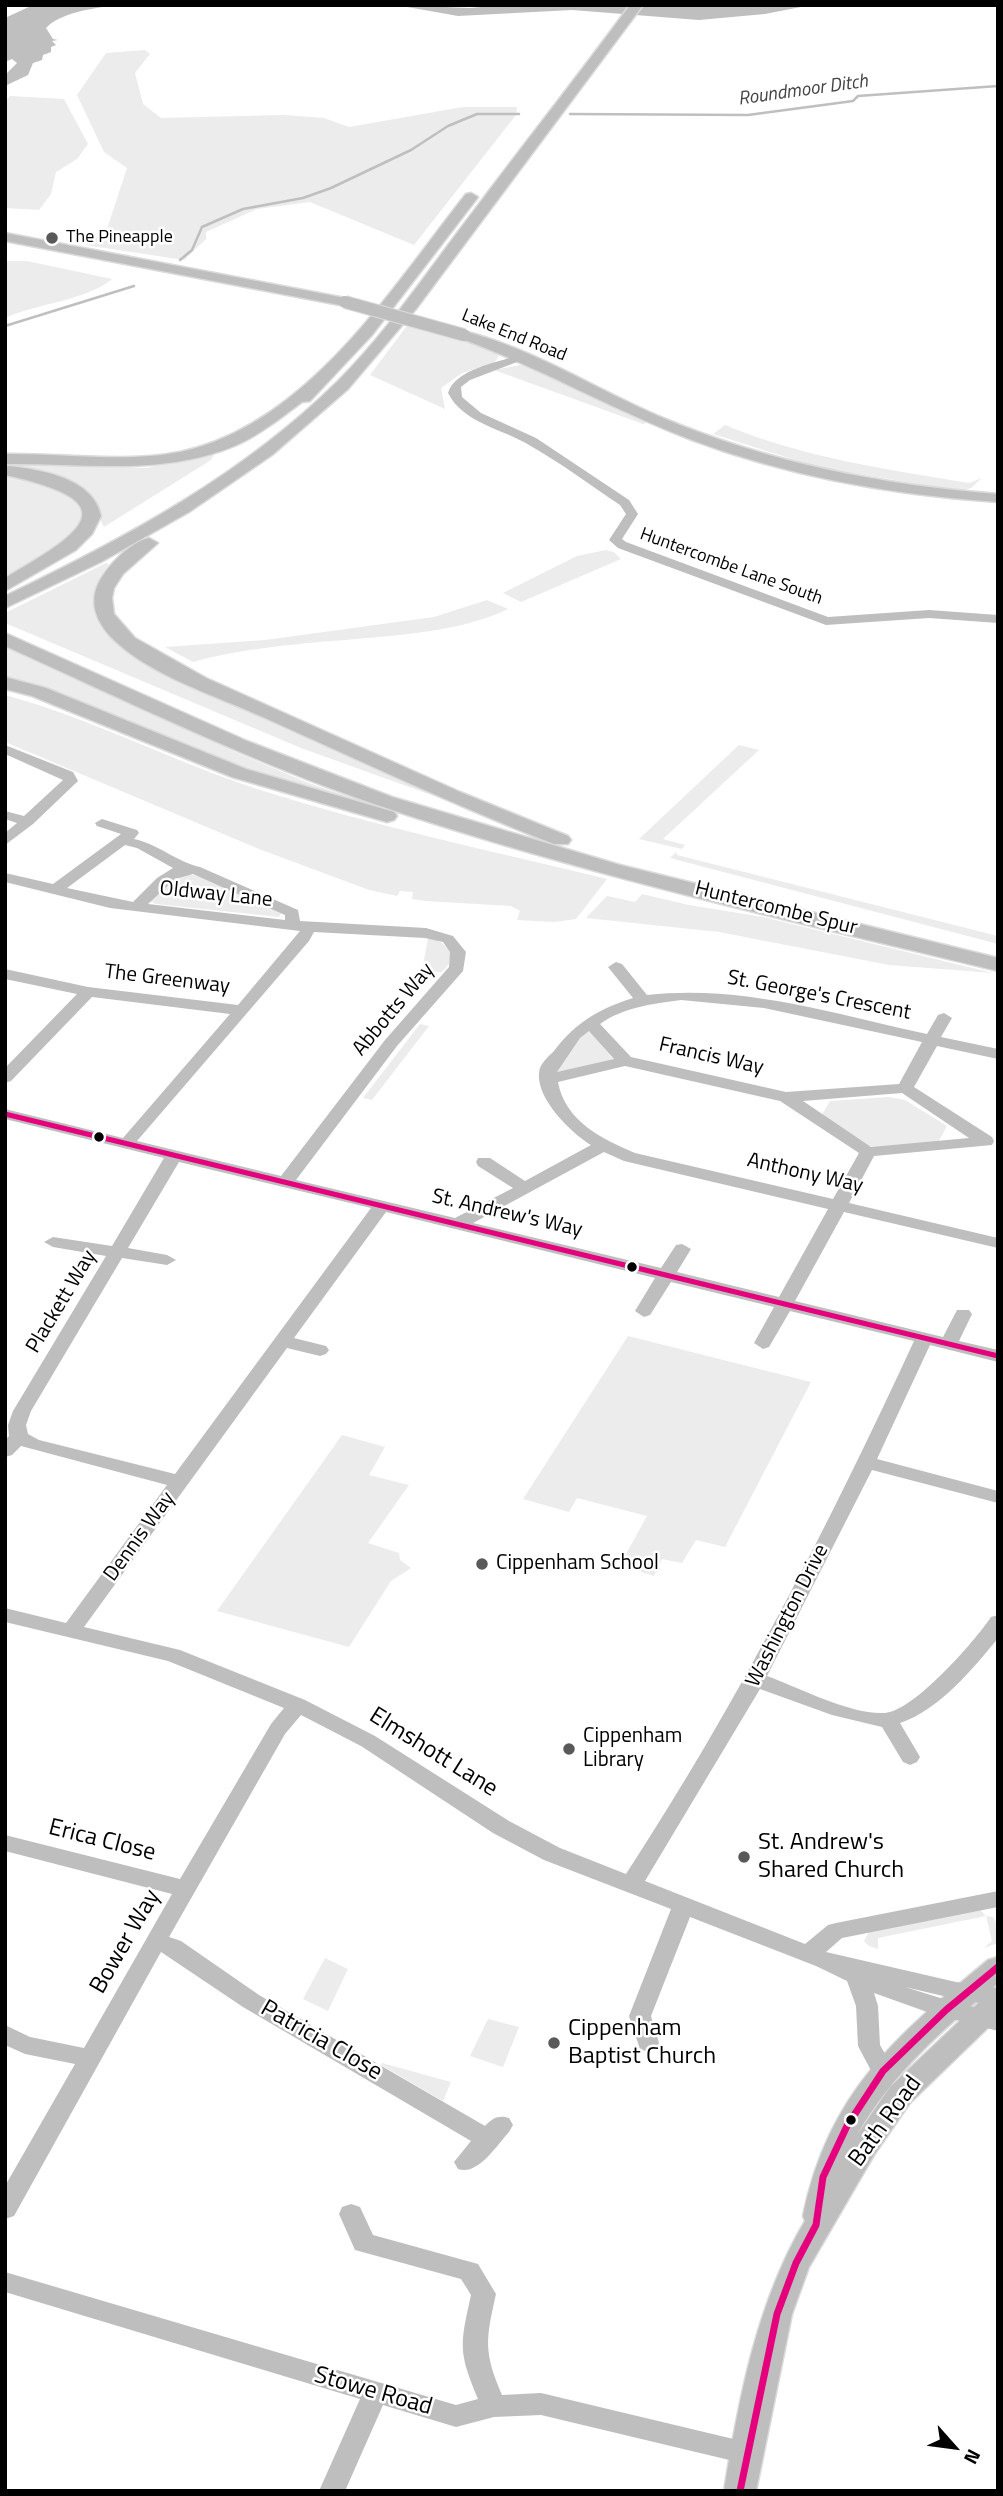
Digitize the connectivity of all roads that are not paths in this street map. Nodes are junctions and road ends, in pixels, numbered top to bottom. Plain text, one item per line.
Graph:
1 (633, 11) edge
2 (611, 16) dead end
3 (526, 126) dead end
4 (478, 188) dead end
5 (5, 237) edge
6 (524, 358) junction
7 (326, 377) junction
8 (5, 459) edge
9 (235, 463) junction
10 (5, 470) edge
11 (211, 471) dead end
12 (998, 498) edge
13 (5, 587) edge
14 (5, 603) edge
15 (998, 619) edge
16 (8, 635) edge
17 (5, 683) edge
18 (5, 749) edge
19 (5, 815) edge
20 (28, 821) junction
21 (102, 823) dead end
22 (5, 841) edge
23 (129, 842) dead end
24 (585, 849) junction
25 (555, 853) junction
26 (185, 869) junction
27 (5, 877) edge
28 (55, 890) junction
29 (136, 907) junction
30 (301, 926) junction
31 (998, 951) edge
32 (998, 965) edge
33 (616, 967) dead end
34 (5, 974) edge
35 (88, 992) junction
36 (643, 1000) junction
37 (240, 1010) junction
38 (944, 1018) dead end
39 (589, 1023) junction
40 (932, 1040) junction
41 (998, 1054) edge
42 (625, 1061) junction
43 (5, 1079) edge
44 (548, 1079) junction
45 (905, 1088) junction
46 (786, 1097) junction
47 (5, 1114) edge
48 (992, 1143) edge
49 (126, 1144) junction
50 (603, 1146) junction
51 (868, 1152) junction
52 (174, 1156) junction
53 (484, 1162) dead end
54 (285, 1182) junction
55 (525, 1188) junction
56 (838, 1205) junction
57 (381, 1207) junction
58 (456, 1225) junction
59 (53, 1242) dead end
60 (998, 1243) edge
61 (682, 1249) dead end
62 (118, 1253) junction
63 (167, 1260) dead end
64 (664, 1275) junction
65 (783, 1304) junction
66 (644, 1311) dead end
67 (963, 1314) dead end
68 (924, 1338) junction
69 (283, 1341) junction
70 (763, 1343) dead end
71 (948, 1344) junction
72 (320, 1350) dead end
73 (998, 1356) edge
74 (19, 1437) junction
75 (5, 1451) edge
76 (867, 1463) junction
77 (180, 1482) junction
78 (998, 1497) edge
79 (5, 1615) edge
80 (998, 1622) edge
81 (72, 1629) junction
82 (756, 1680) junction
83 (298, 1705) junction
84 (888, 1720) junction
85 (910, 1757) dead end
86 (5, 1843) edge
87 (632, 1883) junction
88 (186, 1889) junction
89 (998, 1899) edge
90 (684, 1905) junction
91 (156, 1941) junction
92 (816, 1957) junction
93 (998, 1968) edge
94 (857, 1977) junction
95 (980, 2007) edge
96 (5, 2034) edge
97 (648, 2043) dead end
98 (89, 2058) junction
99 (883, 2071) junction
100 (466, 2162) dead end
101 (6, 2207) edge
102 (351, 2214) dead end
103 (816, 2225) junction
104 (5, 2282) edge
105 (374, 2394) junction
106 (494, 2406) junction
107 (746, 2453) junction
108 (332, 2491) edge
109 (740, 2491) edge

1 - 9 highway
2 - 3 highway
4 - 7 highway
5 - 6 main road, Lake End Road, bridge
6 - 12 main road, Lake End Road
6 - 15 street, Huntercombe Lane South
7 - 8 highway
7 - 9 highway
9 - 14 highway
9 - 24 highway
10 - 13 highway
11 - 13 highway
16 - 24 highway
16 - 25 highway
17 - 25 highway
18 - 20 street
19 - 20 street
20 - 22 street
21 - 28 street
23 - 26 street, Oldway Lane
24 - 31 highway, Huntercombe Spur
25 - 32 highway, Huntercombe Spur
26 - 29 street, Oldway Lane
26 - 30 street, Oldway Lane
27 - 28 street, Oldway Lane
28 - 29 street, Oldway Lane
29 - 30 street, Oldway Lane
30 - 37 street
30 - 54 street, Abbotts Way
33 - 36 street
34 - 35 street, The Greenway
35 - 37 street, The Greenway
35 - 43 street, The Greenway
36 - 39 street, St. George's Crescent
36 - 40 street, St. George's Crescent
37 - 49 street
38 - 40 street
39 - 42 street
39 - 44 street, St. George's Crescent
40 - 41 street, St. George's Crescent
40 - 45 street
42 - 44 street
42 - 46 street, Francis Way
44 - 50 street
45 - 46 street
45 - 48 street
46 - 51 street
47 - 49 street, St. Andrew's Way
48 - 51 street
49 - 52 street, St. Andrew's Way
50 - 55 street
50 - 56 street, Anthony Way
51 - 56 street
52 - 54 street, St. Andrew's Way
52 - 62 street, Plackett Way
53 - 55 street
54 - 57 street, St. Andrew's Way
55 - 58 street
56 - 60 street, Anthony Way
56 - 65 street
57 - 58 street, St. Andrew's Way
57 - 69 street, Dennis Way
58 - 64 street, St. Andrew's Way
59 - 62 street
61 - 64 street
62 - 63 street
62 - 74 street, Plackett Way
64 - 65 street, St. Andrew's Way
64 - 66 street
65 - 68 street, St. Andrew's Way
65 - 70 street
67 - 71 street
68 - 71 street, St. Andrew's Way
68 - 76 street, Washington Drive
69 - 72 street
69 - 77 street, Dennis Way
71 - 73 street, St. Andrew's Way
74 - 75 street
74 - 77 street
76 - 78 street
76 - 82 street, Washington Drive
77 - 81 street, Dennis Way
79 - 81 street, Elmshott Lane
80 - 84 street
81 - 83 street, Elmshott Lane
82 - 84 street
82 - 87 street, Washington Drive
83 - 87 street, Elmshott Lane
83 - 88 street, Bower Way
84 - 85 street
86 - 88 street, Erica Close
87 - 90 street, Elmshott Lane
88 - 91 street, Bower Way
89 - 92 street
90 - 92 street, Elmshott Lane
90 - 97 street
91 - 98 street, Bower Way
91 - 100 street, Patricia Close
92 - 94 street, Elmshott Lane
92 - 95 street, Elmshott Lane
93 - 95 main road, Bath Road
94 - 95 street, Elmshott Lane
94 - 99 street
95 - 99 main road, Bath Road
95 - 103 main road, Bath Road
96 - 98 street
98 - 101 street, Bower Way
99 - 103 main road, Bath Road
102 - 106 street
103 - 107 main road, Bath Road
104 - 105 street, Stowe Road
105 - 106 street, Stowe Road
105 - 108 street
106 - 107 street, Stowe Road
107 - 109 main road, Bath Road

